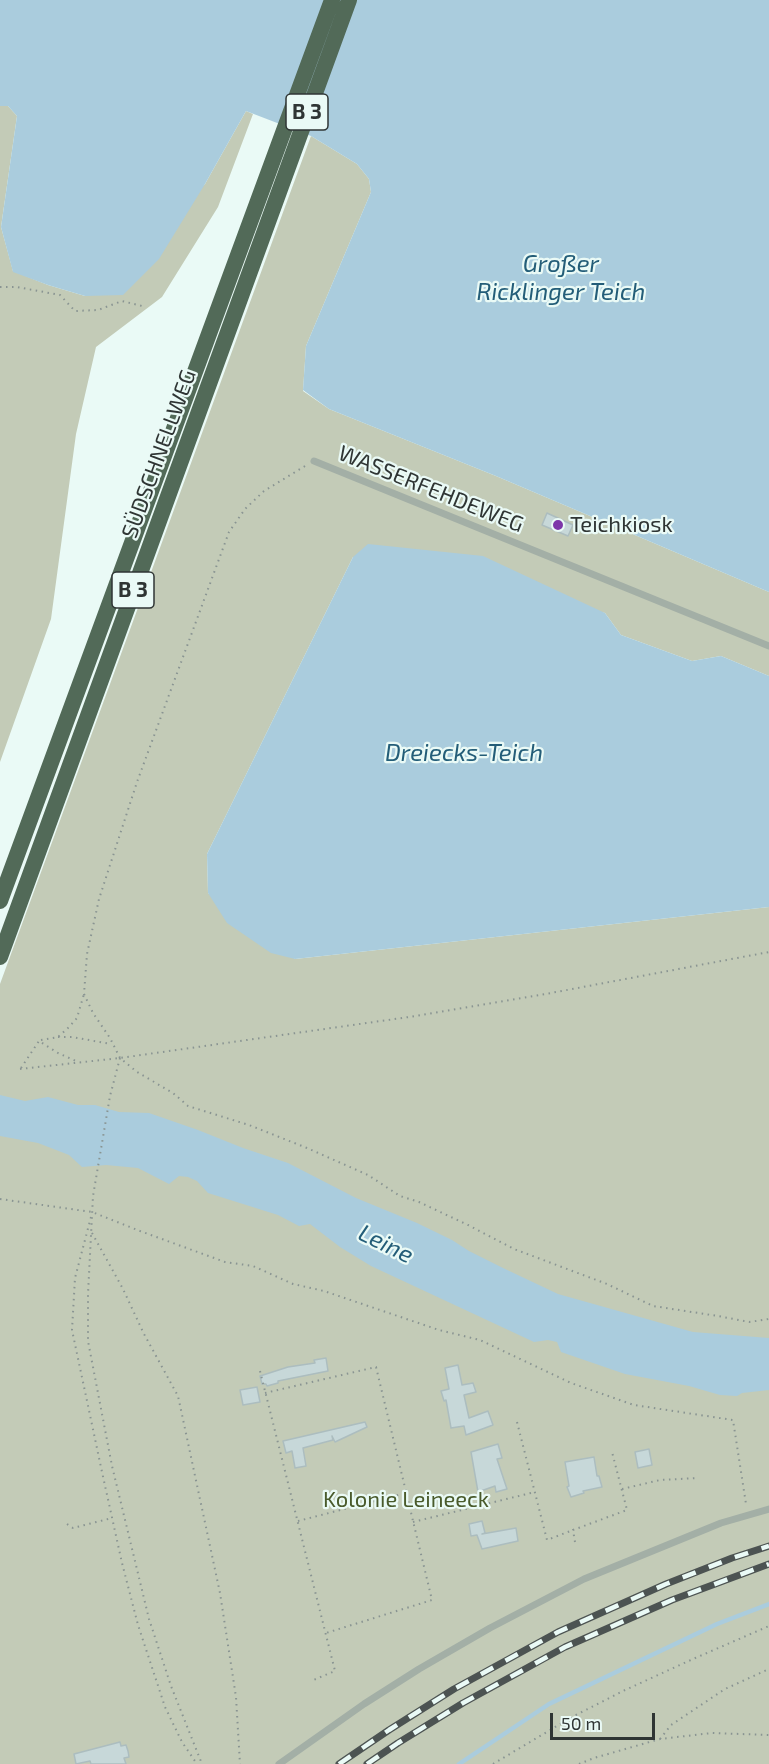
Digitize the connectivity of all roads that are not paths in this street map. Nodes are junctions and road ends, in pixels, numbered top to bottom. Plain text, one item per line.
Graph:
1 (332, 0) edge
2 (349, 0) edge
3 (259, 221) junction
4 (314, 461) road end
5 (769, 646) edge
6 (0, 901) edge
7 (0, 957) edge
8 (769, 1509) edge
9 (279, 1764) edge

1 - 3 highway, SÜDSCHNELLWEG / B 3
2 - 3 highway, SÜDSCHNELLWEG / B 3
3 - 6 highway, SÜDSCHNELLWEG / B 3
3 - 7 highway, SÜDSCHNELLWEG / B 3
4 - 5 lane, WASSERFEHDEWEG
8 - 9 lane

